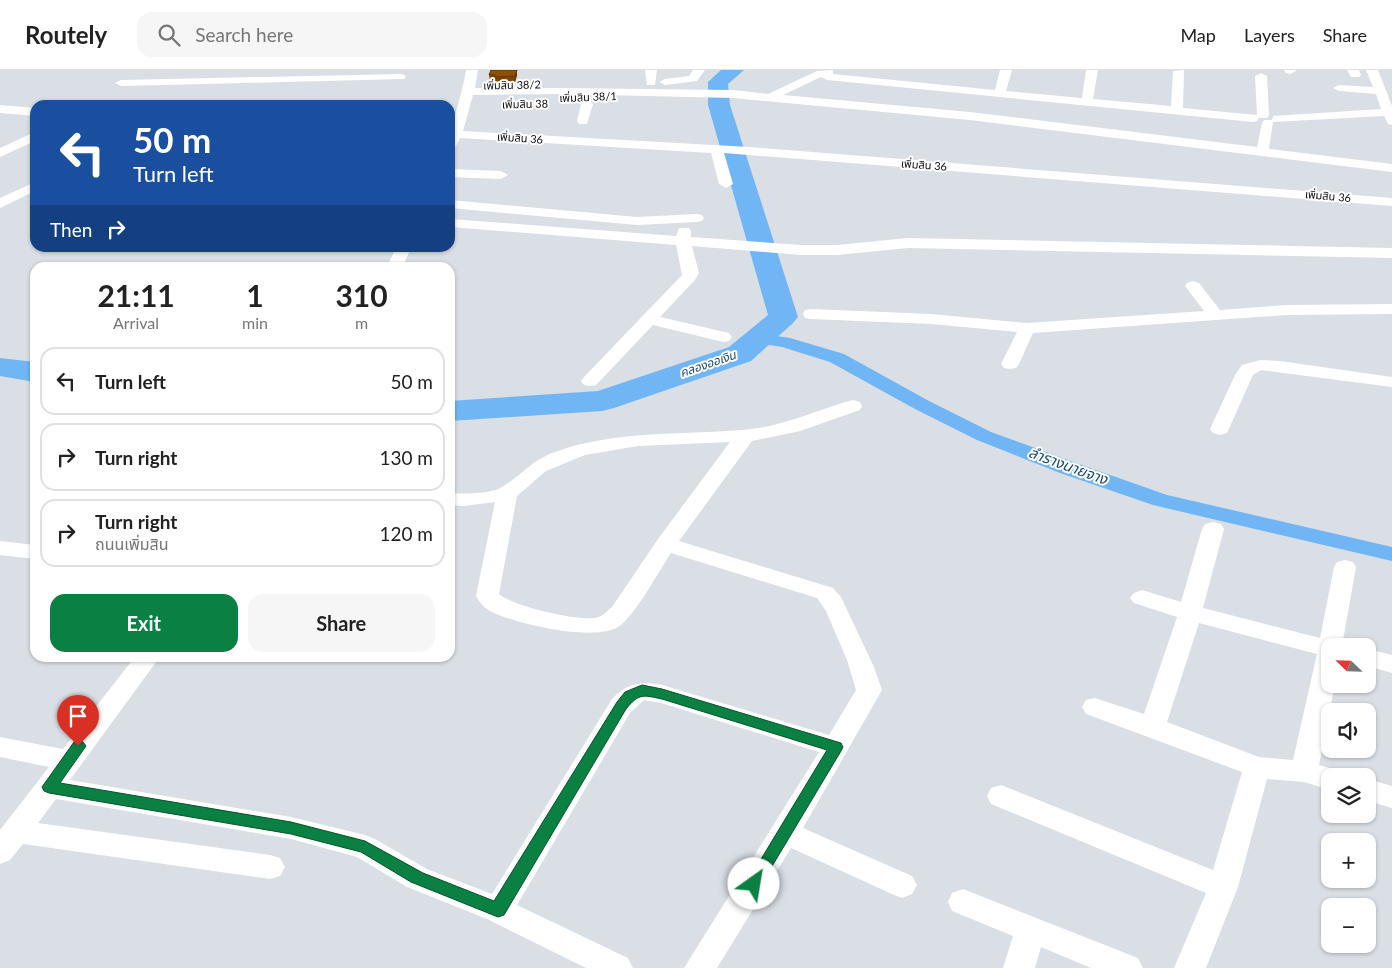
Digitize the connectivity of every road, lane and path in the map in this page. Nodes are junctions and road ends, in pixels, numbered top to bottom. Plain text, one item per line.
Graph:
1 (256, 70) edge
2 (472, 70) edge
3 (651, 70) edge
4 (698, 70) edge
5 (1006, 70) edge
6 (1092, 70) edge
7 (1372, 70) edge
8 (1179, 71) edge
9 (829, 73) edge
10 (1261, 76) dead end
11 (244, 77) edge
12 (400, 77) dead end
13 (121, 83) dead end
14 (651, 83) junction
15 (1338, 88) dead end
16 (1380, 91) junction
17 (1000, 93) junction
18 (469, 97) junction
19 (777, 98) junction
20 (583, 99) junction
21 (1087, 101) junction
22 (644, 103) dead end
23 (0, 110) edge
24 (1177, 110) junction
25 (30, 112) edge
26 (1391, 115) edge
27 (1265, 119) junction
28 (583, 121) dead end
29 (455, 131) edge
30 (686, 133) dead end
31 (30, 138) edge
32 (455, 138) edge
33 (673, 147) junction
34 (718, 149) junction
35 (0, 153) edge
36 (1262, 153) junction
37 (1392, 168) edge
38 (455, 173) edge
39 (501, 175) dead end
40 (726, 184) dead end
41 (30, 189) edge
42 (1392, 202) edge
43 (0, 204) edge
44 (455, 204) edge
45 (455, 213) edge
46 (698, 218) dead end
47 (455, 223) edge
48 (684, 236) junction
49 (1392, 253) edge
50 (1193, 286) dead end
51 (1392, 309) edge
52 (811, 314) dead end
53 (1215, 314) junction
54 (649, 319) junction
55 (1027, 328) junction
56 (723, 337) dead end
57 (1010, 364) dead end
58 (590, 381) dead end
59 (1392, 382) edge
60 (854, 406) dead end
61 (1220, 429) dead end
62 (745, 436) junction
63 (507, 494) junction
64 (455, 499) edge
65 (1213, 529) dead end
66 (666, 544) junction
67 (0, 548) edge
68 (30, 551) edge
69 (1345, 567) dead end
70 (1142, 598) dead end
71 (1190, 613) junction
72 (1332, 638) edge
73 (1321, 646) edge
74 (1376, 660) edge
75 (144, 662) edge
76 (1392, 664) edge
77 (1325, 693) edge
78 (1095, 707) dead end
79 (1153, 727) junction
80 (0, 747) edge
81 (836, 747) junction
82 (67, 760) junction
83 (1258, 768) junction
84 (1317, 776) edge
85 (49, 787) junction
86 (1376, 792) edge
87 (1001, 796) dead end
88 (1392, 797) edge
89 (786, 833) junction
90 (8, 841) edge
91 (270, 867) dead end
92 (902, 885) dead end
93 (1224, 886) junction
94 (963, 902) dead end
95 (498, 910) junction
96 (1031, 928) junction
97 (617, 968) edge
98 (700, 968) edge
99 (1019, 968) edge
100 (1127, 968) edge
101 (1190, 968) edge

1 - 11 street
2 - 18 street
3 - 14 street
4 - 14 street, เพิ่มสิน 38/2
5 - 17 street
6 - 21 street
7 - 16 street
8 - 24 street
9 - 17 street
9 - 19 street
10 - 27 street
11 - 12 street
11 - 13 street
14 - 18 street, เพิ่มสิน 38/2
15 - 16 street
16 - 26 street
17 - 21 street
18 - 20 street, เพิ่มสิน 38/1
18 - 29 street
19 - 20 street, เพิ่มสิน 38/1
19 - 36 street, เพิ่มสิน 38/1
20 - 22 street
20 - 28 street
21 - 24 street
23 - 25 street
24 - 27 street
26 - 27 street
27 - 36 street
30 - 33 street
31 - 35 street
32 - 33 street, เพิ่มสิน 36
33 - 34 street, เพิ่มสิน 36
34 - 40 street
34 - 42 street, เพิ่มสิน 36
36 - 37 street, เพิ่มสิน 38/1
38 - 39 street
41 - 43 street
44 - 46 street
45 - 48 street
47 - 48 street
48 - 49 street
48 - 54 street
50 - 53 street
51 - 53 street
52 - 55 street
53 - 55 street
54 - 56 street
54 - 58 street
55 - 57 street
59 - 61 street
60 - 62 street
62 - 63 street
62 - 66 street
63 - 64 street
63 - 66 street
65 - 71 street
66 - 81 street
67 - 68 street
69 - 72 street
70 - 71 street
71 - 73 street
71 - 79 street
74 - 76 street
75 - 82 street
77 - 84 street
78 - 79 street
79 - 83 street
80 - 82 street
81 - 89 street
81 - 95 street
82 - 85 street
83 - 84 street
83 - 93 street
85 - 90 street
85 - 95 street
86 - 88 street
87 - 93 street
89 - 92 street
89 - 98 street
90 - 91 street
93 - 101 street
94 - 96 street
95 - 97 street
96 - 99 street
96 - 100 street

